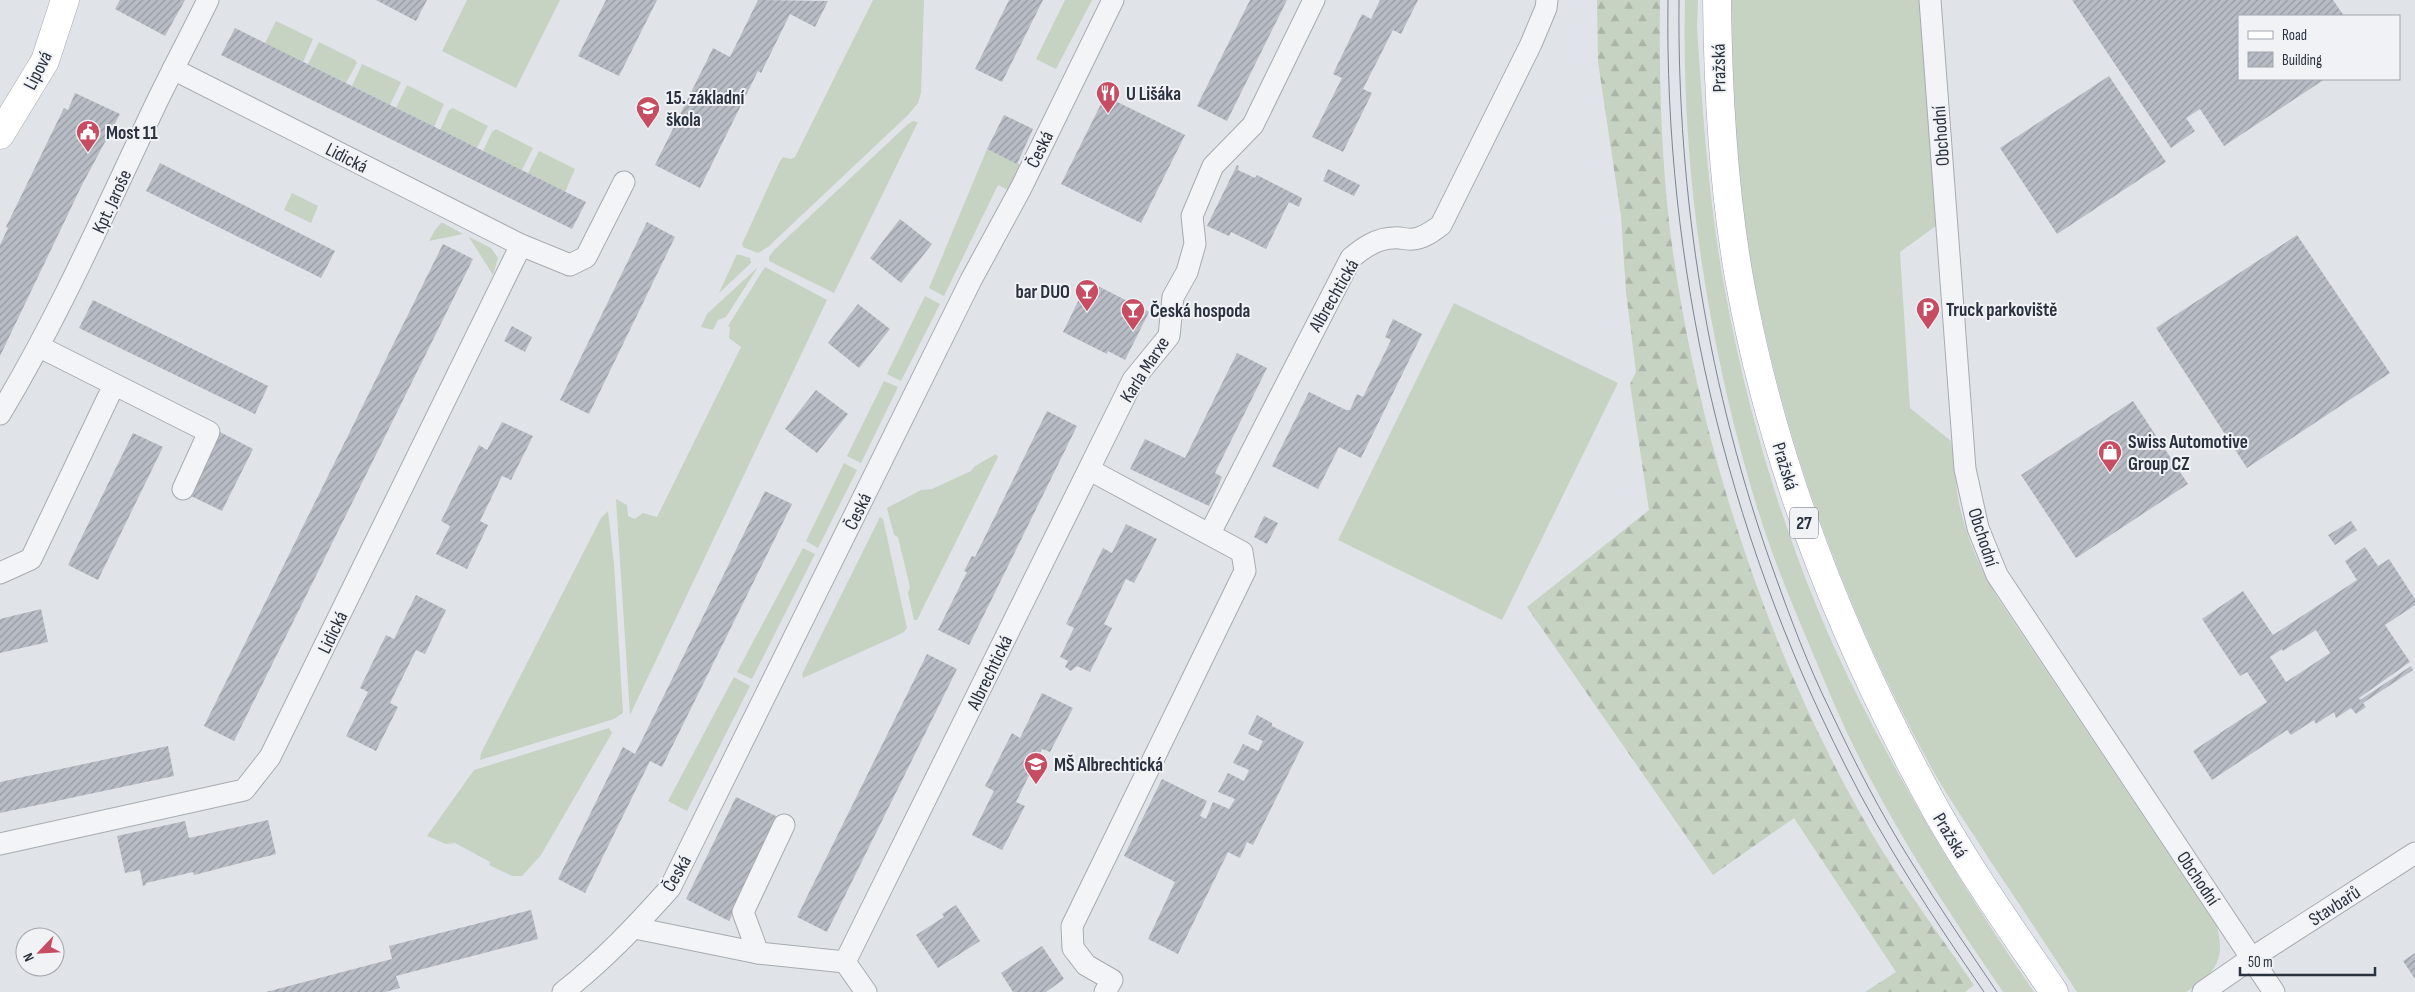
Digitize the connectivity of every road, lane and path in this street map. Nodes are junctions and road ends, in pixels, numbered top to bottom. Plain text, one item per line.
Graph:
1 (65, 0) edge
2 (208, 0) edge
3 (1113, 0) edge
4 (1314, 0) edge
5 (1547, 0) edge
6 (1717, 0) edge
7 (1930, 0) edge
8 (173, 70) junction
9 (0, 135) edge
10 (624, 182) dead end
11 (521, 245) junction
12 (40, 348) junction
13 (114, 385) junction
14 (0, 414) edge
15 (1090, 470) junction
16 (183, 489) dead end
17 (1210, 533) junction
18 (0, 574) edge
19 (784, 825) dead end
20 (0, 844) edge
21 (2415, 853) edge
22 (635, 928) junction
23 (758, 953) junction
24 (2252, 958) junction
25 (845, 962) junction
26 (1112, 980) edge
27 (563, 992) edge
28 (866, 992) edge
29 (2054, 992) edge
30 (2203, 992) edge
31 (2274, 992) edge

1 - 9 main road, Lipová
2 - 8 street, Kpt. Jaroše
3 - 22 street, Česká
4 - 15 street, Karla Marxe
5 - 17 street, Albrechtická
6 - 29 main road, Pražská / 27
7 - 24 street, Obchodní
8 - 11 street, Lidická
8 - 12 street, Kpt. Jaroše
10 - 11 street, Lidická
11 - 20 street, Lidická
12 - 13 street
12 - 14 street, Kpt. Jaroše
13 - 16 street
13 - 18 street
15 - 17 street
15 - 25 street, Albrechtická
17 - 26 street
19 - 23 street
21 - 24 street, Stavbařů
22 - 23 street
22 - 27 street, Česká
23 - 25 street
24 - 30 street, Stavbařů
24 - 31 street, Obchodní
25 - 28 street

